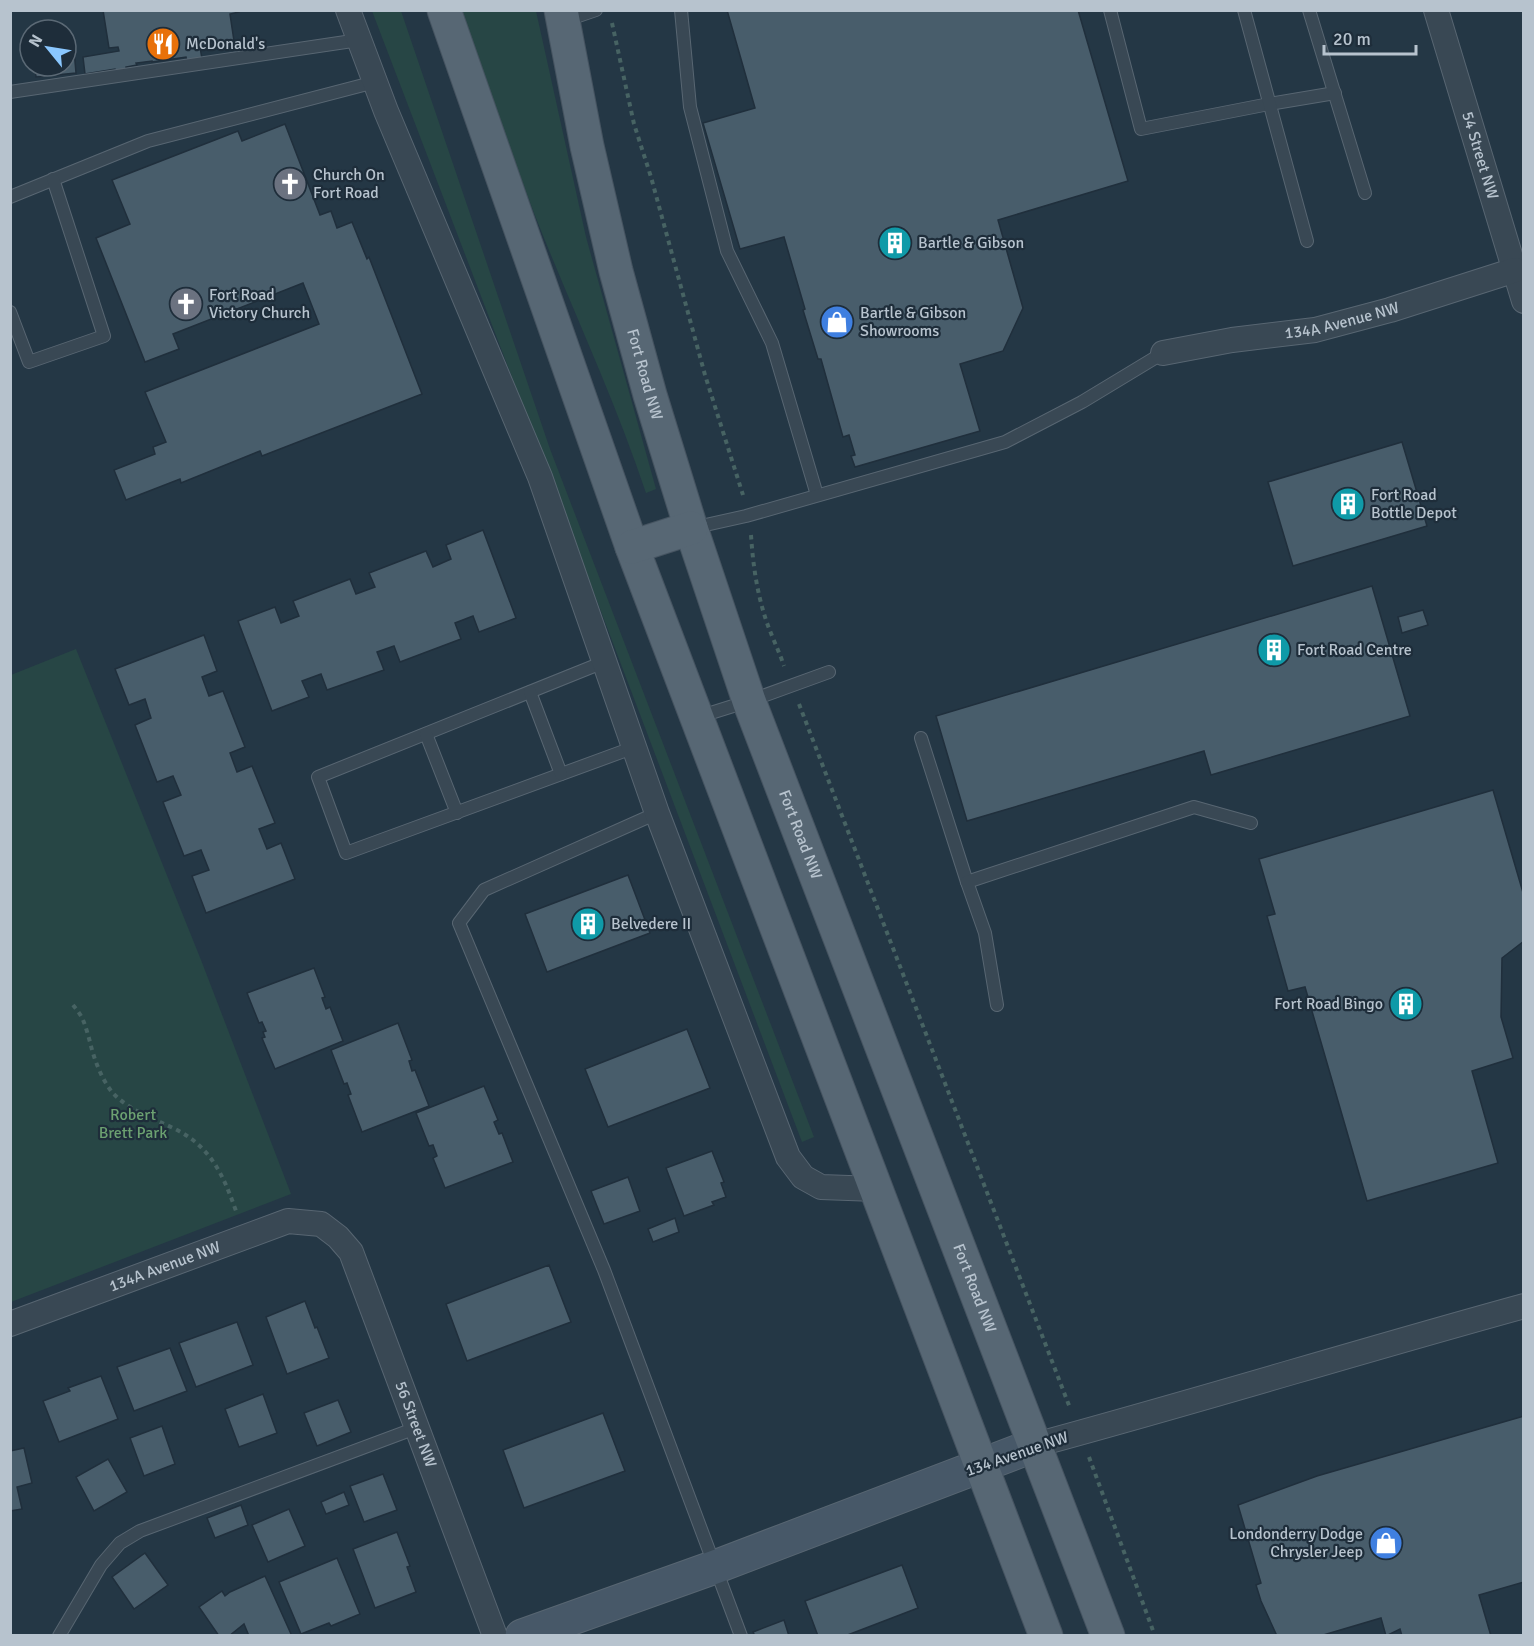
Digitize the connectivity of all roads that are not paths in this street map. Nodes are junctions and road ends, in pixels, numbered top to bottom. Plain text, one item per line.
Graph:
1 (348, 10) edge
2 (444, 10) edge
3 (596, 10) edge
4 (681, 10) edge
5 (1110, 10) edge
6 (1244, 10) edge
7 (1309, 10) edge
8 (1436, 10) edge
9 (562, 16) edge
10 (359, 40) junction
11 (375, 82) junction
12 (10, 92) edge
13 (1335, 93) junction
14 (1269, 104) junction
15 (53, 179) junction
16 (1365, 193) dead end
17 (10, 197) edge
18 (1307, 241) dead end
19 (1515, 270) junction
20 (1524, 301) edge
21 (10, 312) edge
22 (1163, 353) joint
23 (817, 495) junction
24 (691, 528) junction
25 (632, 547) junction
26 (604, 662) junction
27 (829, 672) dead end
28 (530, 692) junction
29 (749, 701) junction
30 (696, 718) junction
31 (426, 734) junction
32 (921, 738) dead end
33 (634, 747) junction
34 (561, 774) junction
35 (457, 813) junction
36 (657, 813) junction
37 (1251, 823) dead end
38 (967, 882) junction
39 (997, 1005) dead end
40 (876, 1189) junction
41 (321, 1224) joint
42 (1524, 1306) edge
43 (10, 1324) edge
44 (416, 1428) junction
45 (1035, 1445) junction
46 (981, 1466) junction
47 (715, 1567) junction
48 (59, 1635) edge
49 (495, 1635) edge
50 (522, 1635) edge
51 (741, 1635) edge
52 (1046, 1635) edge
53 (1108, 1635) edge

1 - 10 street
2 - 25 main road
3 - 9 lane
4 - 23 lane
5 - 14 lane
6 - 14 lane
7 - 13 lane
8 - 19 street, 54 Street NW
9 - 24 main road, Fort Road NW
10 - 11 street
10 - 12 lane
11 - 15 lane
11 - 26 street
13 - 14 lane
13 - 16 lane
14 - 18 lane
15 - 17 lane
15 - 21 lane
19 - 20 street, 54 Street NW
19 - 22 street, 134A Avenue NW
22 - 23 lane
23 - 24 lane
24 - 25 main road
24 - 29 main road, Fort Road NW
25 - 30 main road
26 - 28 lane
26 - 33 street
27 - 29 lane
28 - 31 lane
28 - 34 lane
29 - 30 lane
29 - 45 main road, Fort Road NW
30 - 40 main road
31 - 35 lane
31 - 35 lane
32 - 38 lane
33 - 34 lane
33 - 36 street
34 - 35 lane
36 - 40 street
36 - 47 lane
37 - 38 lane
38 - 39 lane
40 - 46 main road
41 - 43 street, 134A Avenue NW
41 - 44 street, 56 Street NW
42 - 45 street, 134 Avenue NW
44 - 48 lane
44 - 49 street, 56 Street NW
45 - 46 street, 134 Avenue NW
45 - 53 main road, Fort Road NW
46 - 47 street, 134 Avenue NW
46 - 52 main road
47 - 50 street, 134 Avenue NW
47 - 51 lane

